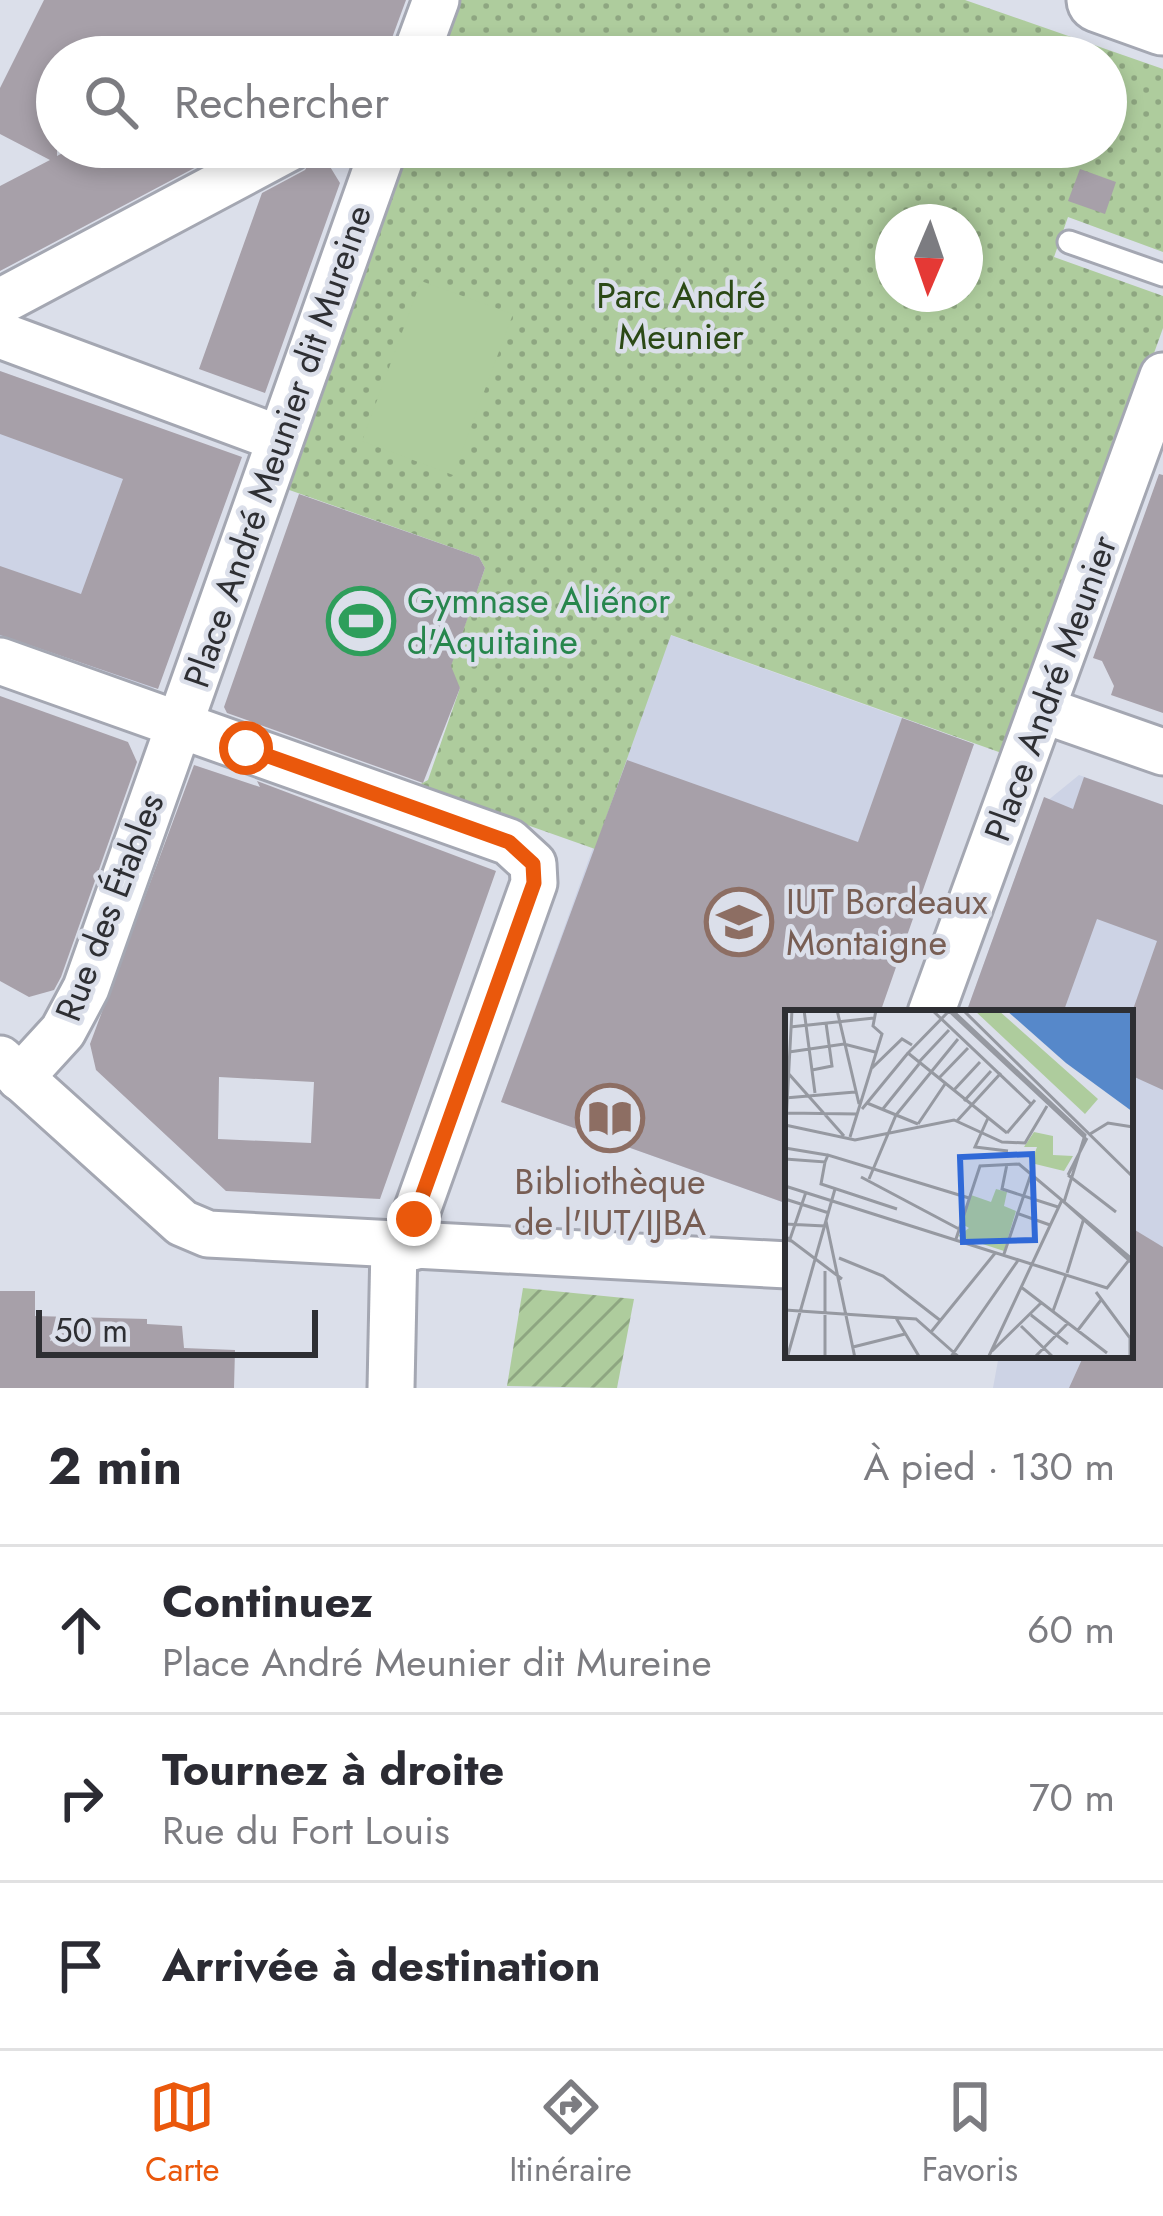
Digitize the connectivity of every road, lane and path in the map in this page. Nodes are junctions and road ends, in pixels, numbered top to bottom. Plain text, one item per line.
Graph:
1 (436, 0) edge
2 (1099, 0) edge
3 (1163, 23) edge
4 (423, 36) edge
5 (252, 168) edge
6 (376, 168) edge
7 (1069, 242) dead end
8 (1163, 275) edge
9 (0, 302) edge
10 (0, 335) edge
11 (1163, 376) edge
12 (280, 440) junction
13 (1151, 448) edge
14 (0, 661) edge
15 (1043, 710) junction
16 (179, 725) junction
17 (1163, 752) edge
18 (933, 1006) edge
19 (10, 1068) edge
20 (403, 1246) junction
21 (785, 1264) edge
22 (391, 1388) edge

1 - 4 street
2 - 3 main road
5 - 9 street
6 - 12 street, Place André Meunier dit Mureine
7 - 8 lane
10 - 12 street
11 - 13 street, Place André Meunier
12 - 16 street, Place André Meunier dit Mureine
13 - 15 street, Place André Meunier
14 - 16 street
15 - 17 street
15 - 18 street, Place André Meunier
16 - 19 street, Rue des Étables
16 - 20 street, Place André Meunier dit Mureine
19 - 20 street
20 - 21 street
20 - 22 street

